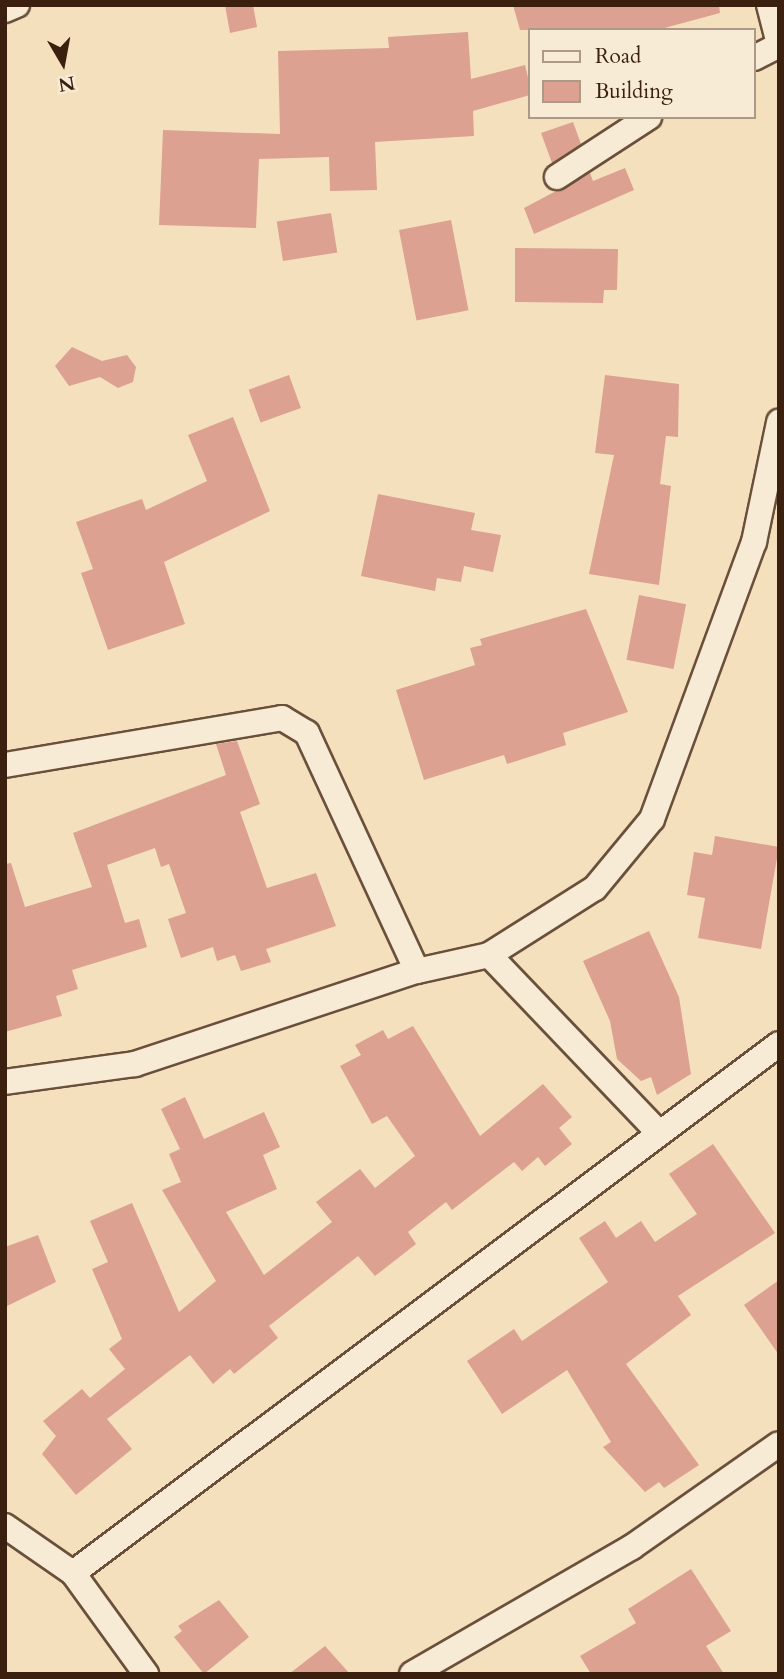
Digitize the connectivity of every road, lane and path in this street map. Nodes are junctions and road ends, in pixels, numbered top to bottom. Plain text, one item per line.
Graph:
1 (17, 5) edge
2 (769, 5) edge
3 (5, 10) edge
4 (779, 44) edge
5 (756, 57) edge
6 (646, 119) edge
7 (557, 177) dead end
8 (779, 422) edge
9 (5, 765) edge
10 (489, 955) junction
11 (417, 971) junction
12 (779, 1044) edge
13 (5, 1082) edge
14 (657, 1131) junction
15 (779, 1444) edge
16 (5, 1526) edge
17 (72, 1573) junction
18 (146, 1674) edge
19 (412, 1674) edge

1 - 3 street
2 - 4 street
4 - 5 street
6 - 7 street
8 - 10 street
9 - 11 street
10 - 11 street
10 - 14 street
11 - 13 street
12 - 14 street
14 - 17 street
15 - 19 street
16 - 17 street
17 - 18 street

